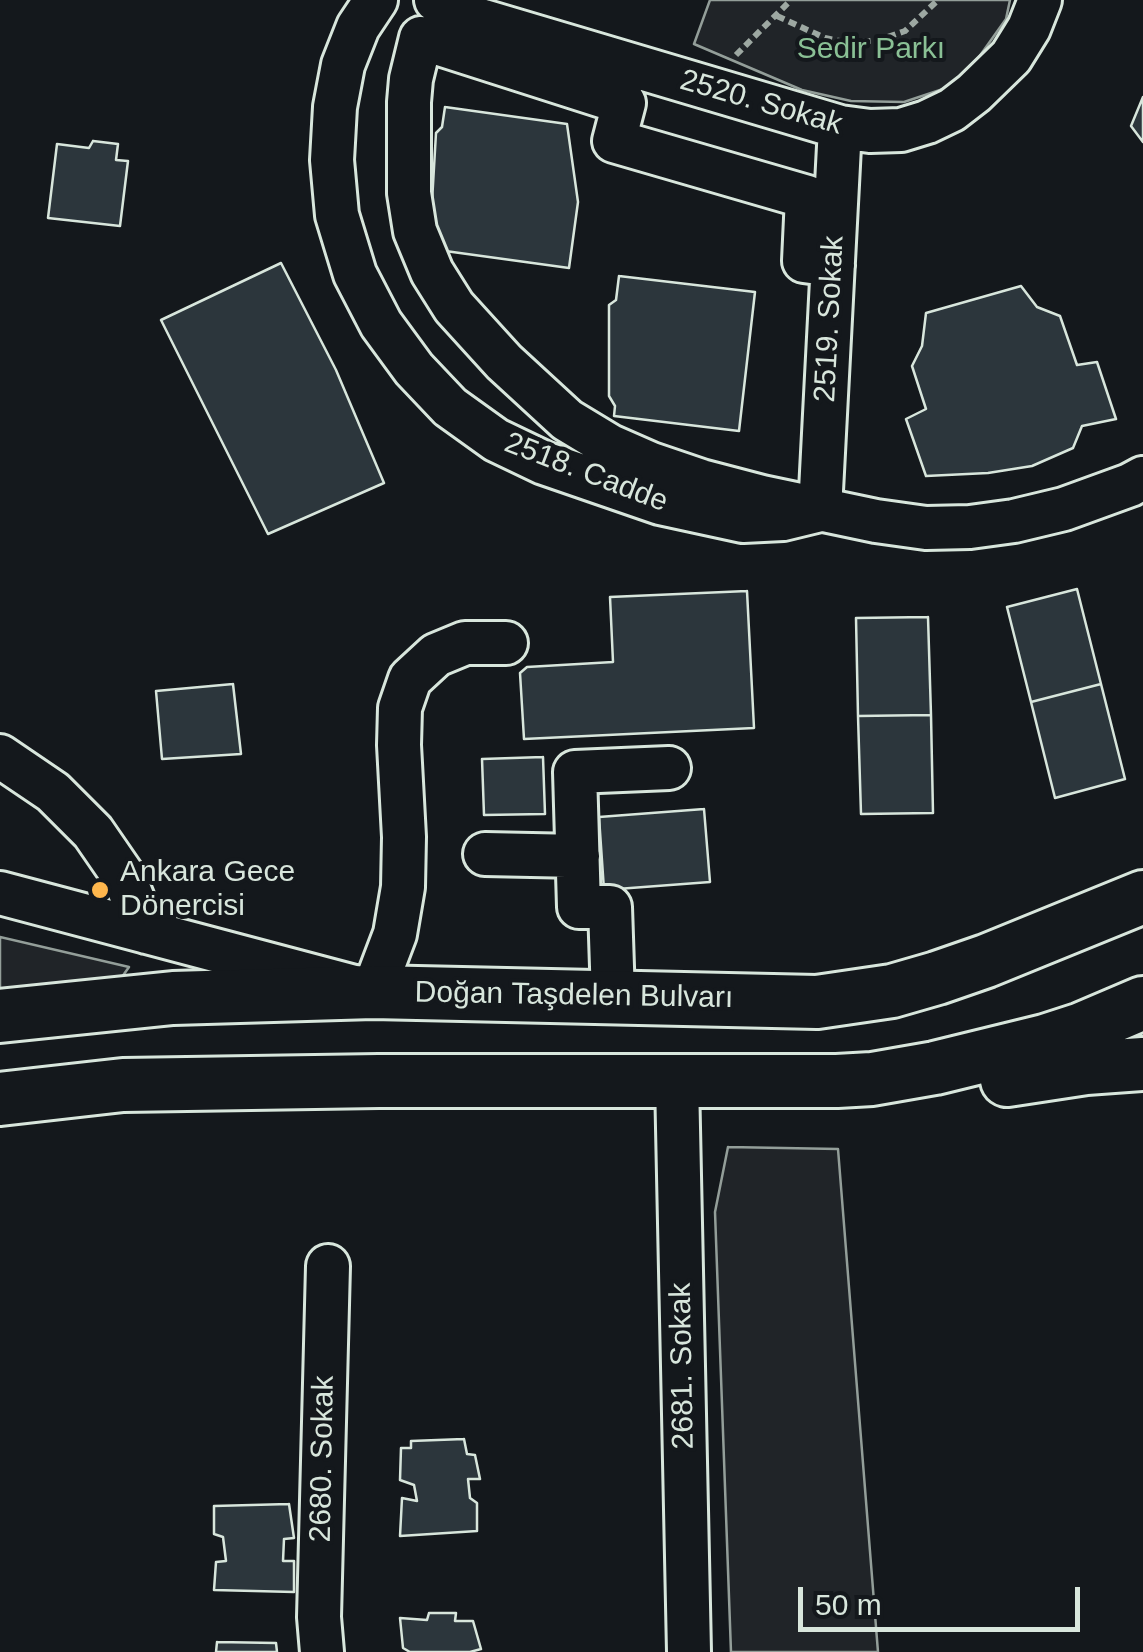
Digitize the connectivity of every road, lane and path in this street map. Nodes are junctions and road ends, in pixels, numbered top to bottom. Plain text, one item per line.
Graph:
1 (376, 0) edge
2 (791, 0) edge
3 (938, 0) edge
4 (1040, 0) edge
5 (777, 16) junction
6 (428, 19) edge
7 (702, 87) junction
8 (840, 127) junction
9 (833, 265) junction
10 (1143, 478) edge
11 (820, 510) junction
12 (506, 642) dead end
13 (0, 756) edge
14 (670, 768) dead end
15 (485, 854) dead end
16 (578, 856) junction
17 (7, 885) edge
18 (1143, 897) edge
19 (146, 932) junction
20 (373, 992) junction
21 (613, 997) junction
22 (1143, 1003) edge
23 (0, 1016) edge
24 (1143, 1064) edge
25 (677, 1080) junction
26 (837, 1081) junction
27 (0, 1099) edge
28 (328, 1266) dead end
29 (322, 1652) edge
30 (688, 1652) edge

1 - 11 street, 2518. Cadde
2 - 5 path
3 - 5 path
4 - 8 street, 2520. Sokak
5 - 7 path
6 - 7 street, 2520. Sokak
6 - 9 street
6 - 11 street, 2518. Cadde
7 - 8 street, 2520. Sokak
8 - 9 street, 2519. Sokak
9 - 11 street, 2519. Sokak
10 - 11 street, 2518. Cadde
12 - 20 street
13 - 19 street
14 - 16 street
15 - 16 street
16 - 21 street
17 - 19 street, Doğan Taşdelen Bulvarı
18 - 21 main road, Doğan Taşdelen Bulvarı
19 - 20 street, Doğan Taşdelen Bulvarı
20 - 21 main road, Doğan Taşdelen Bulvarı
20 - 23 main road
22 - 26 main road
24 - 26 main road
25 - 26 main road
25 - 27 main road
25 - 30 street, 2681. Sokak
28 - 29 street, 2680. Sokak

